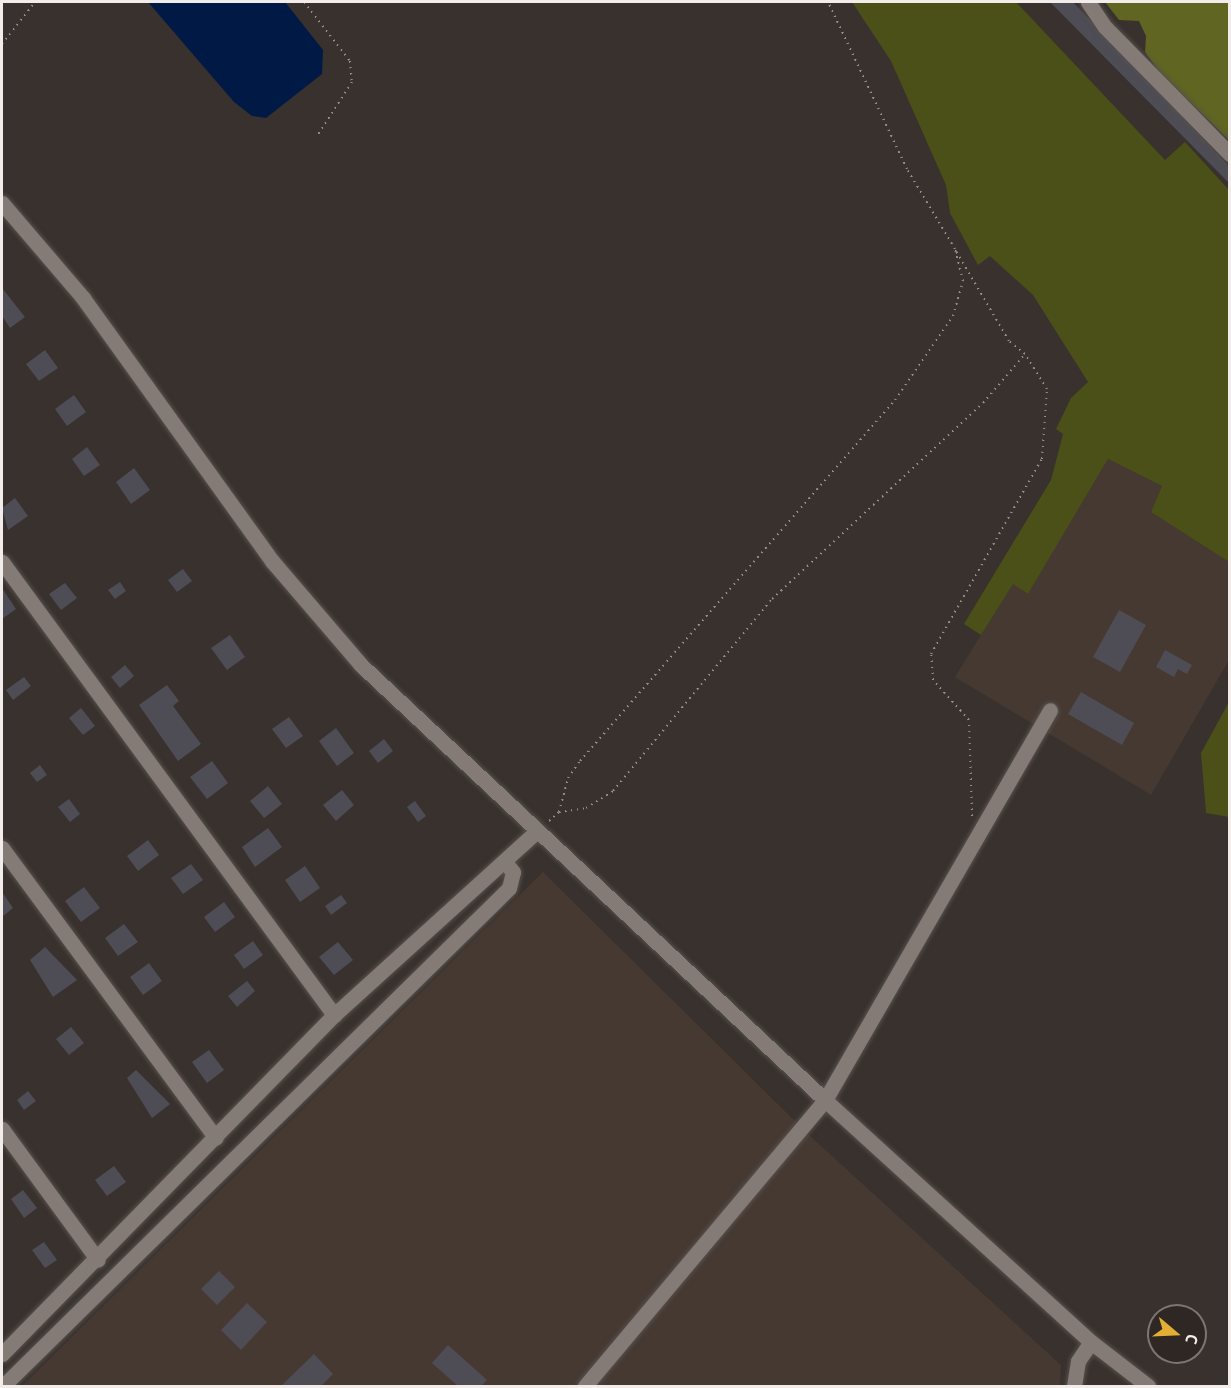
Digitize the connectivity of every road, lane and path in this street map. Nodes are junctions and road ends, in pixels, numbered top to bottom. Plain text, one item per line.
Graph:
1 (35, 2) edge
2 (304, 2) edge
3 (828, 2) edge
4 (1088, 2) edge
5 (2, 44) edge
6 (316, 136) dead end
7 (1230, 154) edge
8 (2, 202) edge
9 (955, 249) junction
10 (1025, 354) junction
11 (2, 562) edge
12 (1050, 710) dead end
13 (559, 812) junction
14 (536, 832) junction
15 (979, 840) junction
16 (2, 848) edge
17 (504, 861) junction
18 (334, 1014) junction
19 (825, 1100) junction
20 (2, 1129) edge
21 (216, 1138) junction
22 (98, 1260) junction
23 (1091, 1342) junction
24 (2, 1354) edge
25 (3, 1386) edge
26 (585, 1386) edge
27 (1074, 1386) edge
28 (1148, 1386) edge

1 - 5 path
2 - 6 path
3 - 9 path
4 - 7 street
8 - 14 street
9 - 10 path
9 - 13 path
10 - 13 path
10 - 15 path
11 - 18 street
12 - 15 street
13 - 14 path
14 - 17 street
14 - 19 street
15 - 19 street
16 - 21 street
17 - 18 street
17 - 25 street
18 - 21 street
19 - 23 street
19 - 26 street
20 - 22 street
21 - 22 street
22 - 24 street
23 - 27 street
23 - 28 street

